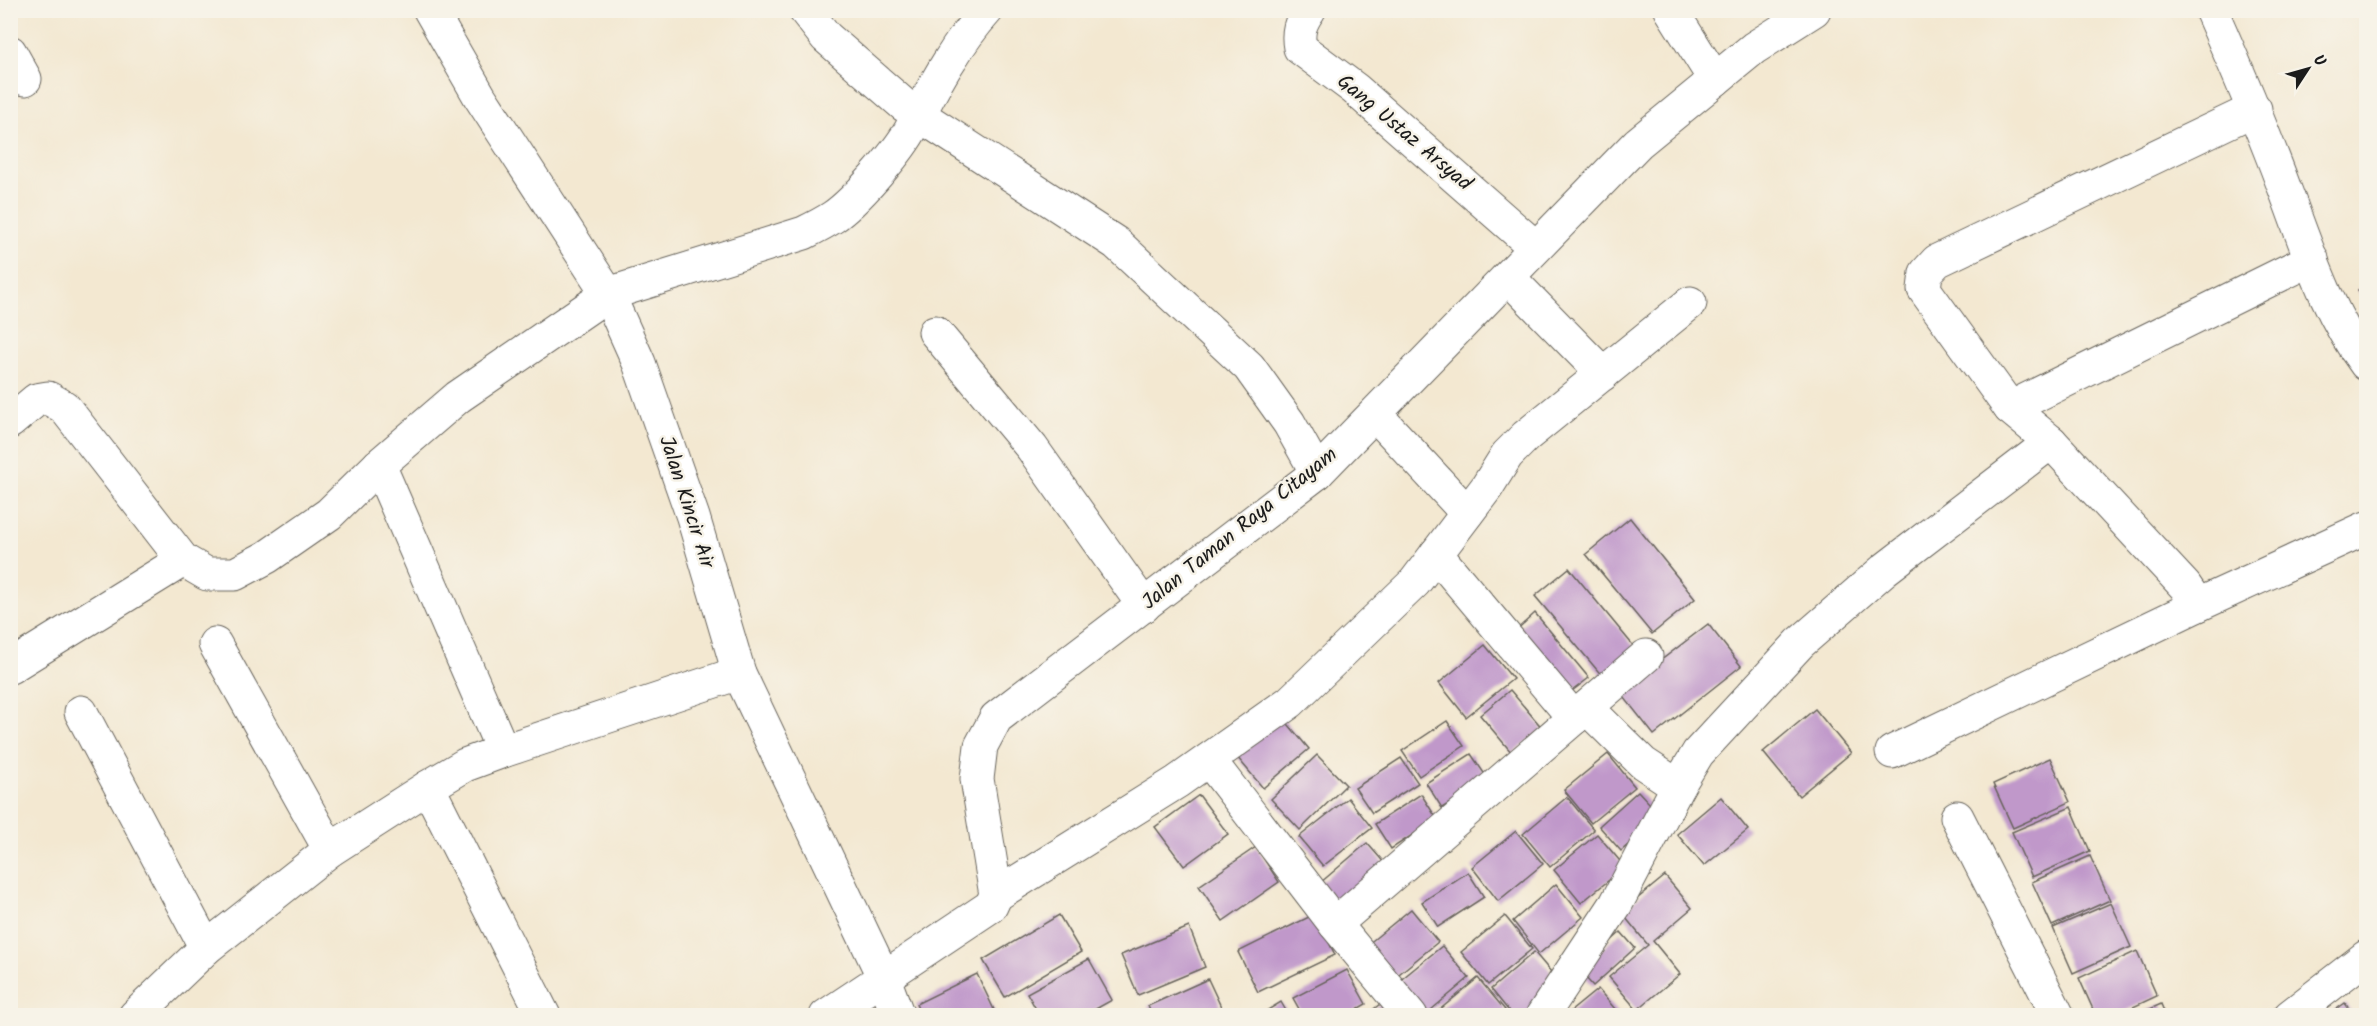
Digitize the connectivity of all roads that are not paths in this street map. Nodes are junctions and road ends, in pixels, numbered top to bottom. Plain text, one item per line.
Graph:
1 (430, 10) edge
2 (805, 10) edge
3 (987, 10) edge
4 (1309, 10) edge
5 (1671, 10) edge
6 (1814, 10) edge
7 (2211, 10) edge
8 (1716, 80) junction
9 (2255, 109) junction
10 (917, 113) junction
11 (1535, 247) junction
12 (2312, 259) junction
13 (1508, 277) junction
14 (608, 294) junction
15 (1690, 303) dead end
16 (935, 332) dead end
17 (2367, 364) edge
18 (1603, 374) junction
19 (2010, 408) junction
20 (1375, 414) junction
21 (10, 422) edge
22 (2051, 442) junction
23 (379, 465) junction
24 (1317, 473) junction
25 (1467, 513) junction
26 (2367, 528) edge
27 (1436, 554) junction
28 (183, 560) junction
29 (2198, 605) junction
30 (1144, 606) junction
31 (215, 644) dead end
32 (1646, 656) dead end
33 (10, 667) edge
34 (739, 673) junction
35 (81, 712) dead end
36 (1580, 713) junction
37 (503, 751) junction
38 (1892, 752) dead end
39 (1209, 760) junction
40 (1678, 786) junction
41 (428, 787) junction
42 (1957, 817) dead end
43 (330, 850) junction
44 (996, 895) junction
45 (1335, 924) junction
46 (206, 948) junction
47 (2367, 957) edge
48 (883, 976) junction
49 (135, 1016) edge
50 (544, 1016) edge
51 (826, 1016) edge
52 (898, 1016) edge
53 (1412, 1016) edge
54 (1542, 1016) edge
55 (2058, 1016) edge
56 (2290, 1016) edge

1 - 14 street, Jalan Kincir Air
2 - 10 street
3 - 10 street
4 - 11 street, Gang Ustaz Arsyad
5 - 8 street
6 - 8 street, Jalan Taman Raya Citayam
7 - 9 street
8 - 11 street, Jalan Taman Raya Citayam
9 - 12 street
9 - 19 street
10 - 14 street
10 - 24 street
11 - 13 street, Jalan Taman Raya Citayam
12 - 17 street
12 - 19 street
13 - 18 street
13 - 20 street, Jalan Taman Raya Citayam
14 - 23 street
14 - 34 street, Jalan Kincir Air
15 - 18 street
16 - 30 street
18 - 25 street
19 - 22 street
20 - 24 street, Jalan Taman Raya Citayam
20 - 25 street
21 - 28 street
22 - 29 street
22 - 40 street
23 - 28 street
23 - 37 street
24 - 30 street, Jalan Taman Raya Citayam
25 - 27 street
26 - 29 street
27 - 36 street
27 - 39 street
28 - 33 street
29 - 38 street
30 - 44 street, Jalan Taman Raya Citayam
31 - 43 street
32 - 36 street
34 - 37 street
34 - 48 street, Jalan Kincir Air
35 - 46 street
36 - 40 street
36 - 45 street
37 - 41 street
39 - 44 street
39 - 45 street
40 - 54 street
41 - 43 street
41 - 50 street
42 - 55 street
43 - 46 street
44 - 48 street
45 - 53 street
46 - 49 street
47 - 56 street
48 - 51 street
48 - 52 street, Jalan Kincir Air

